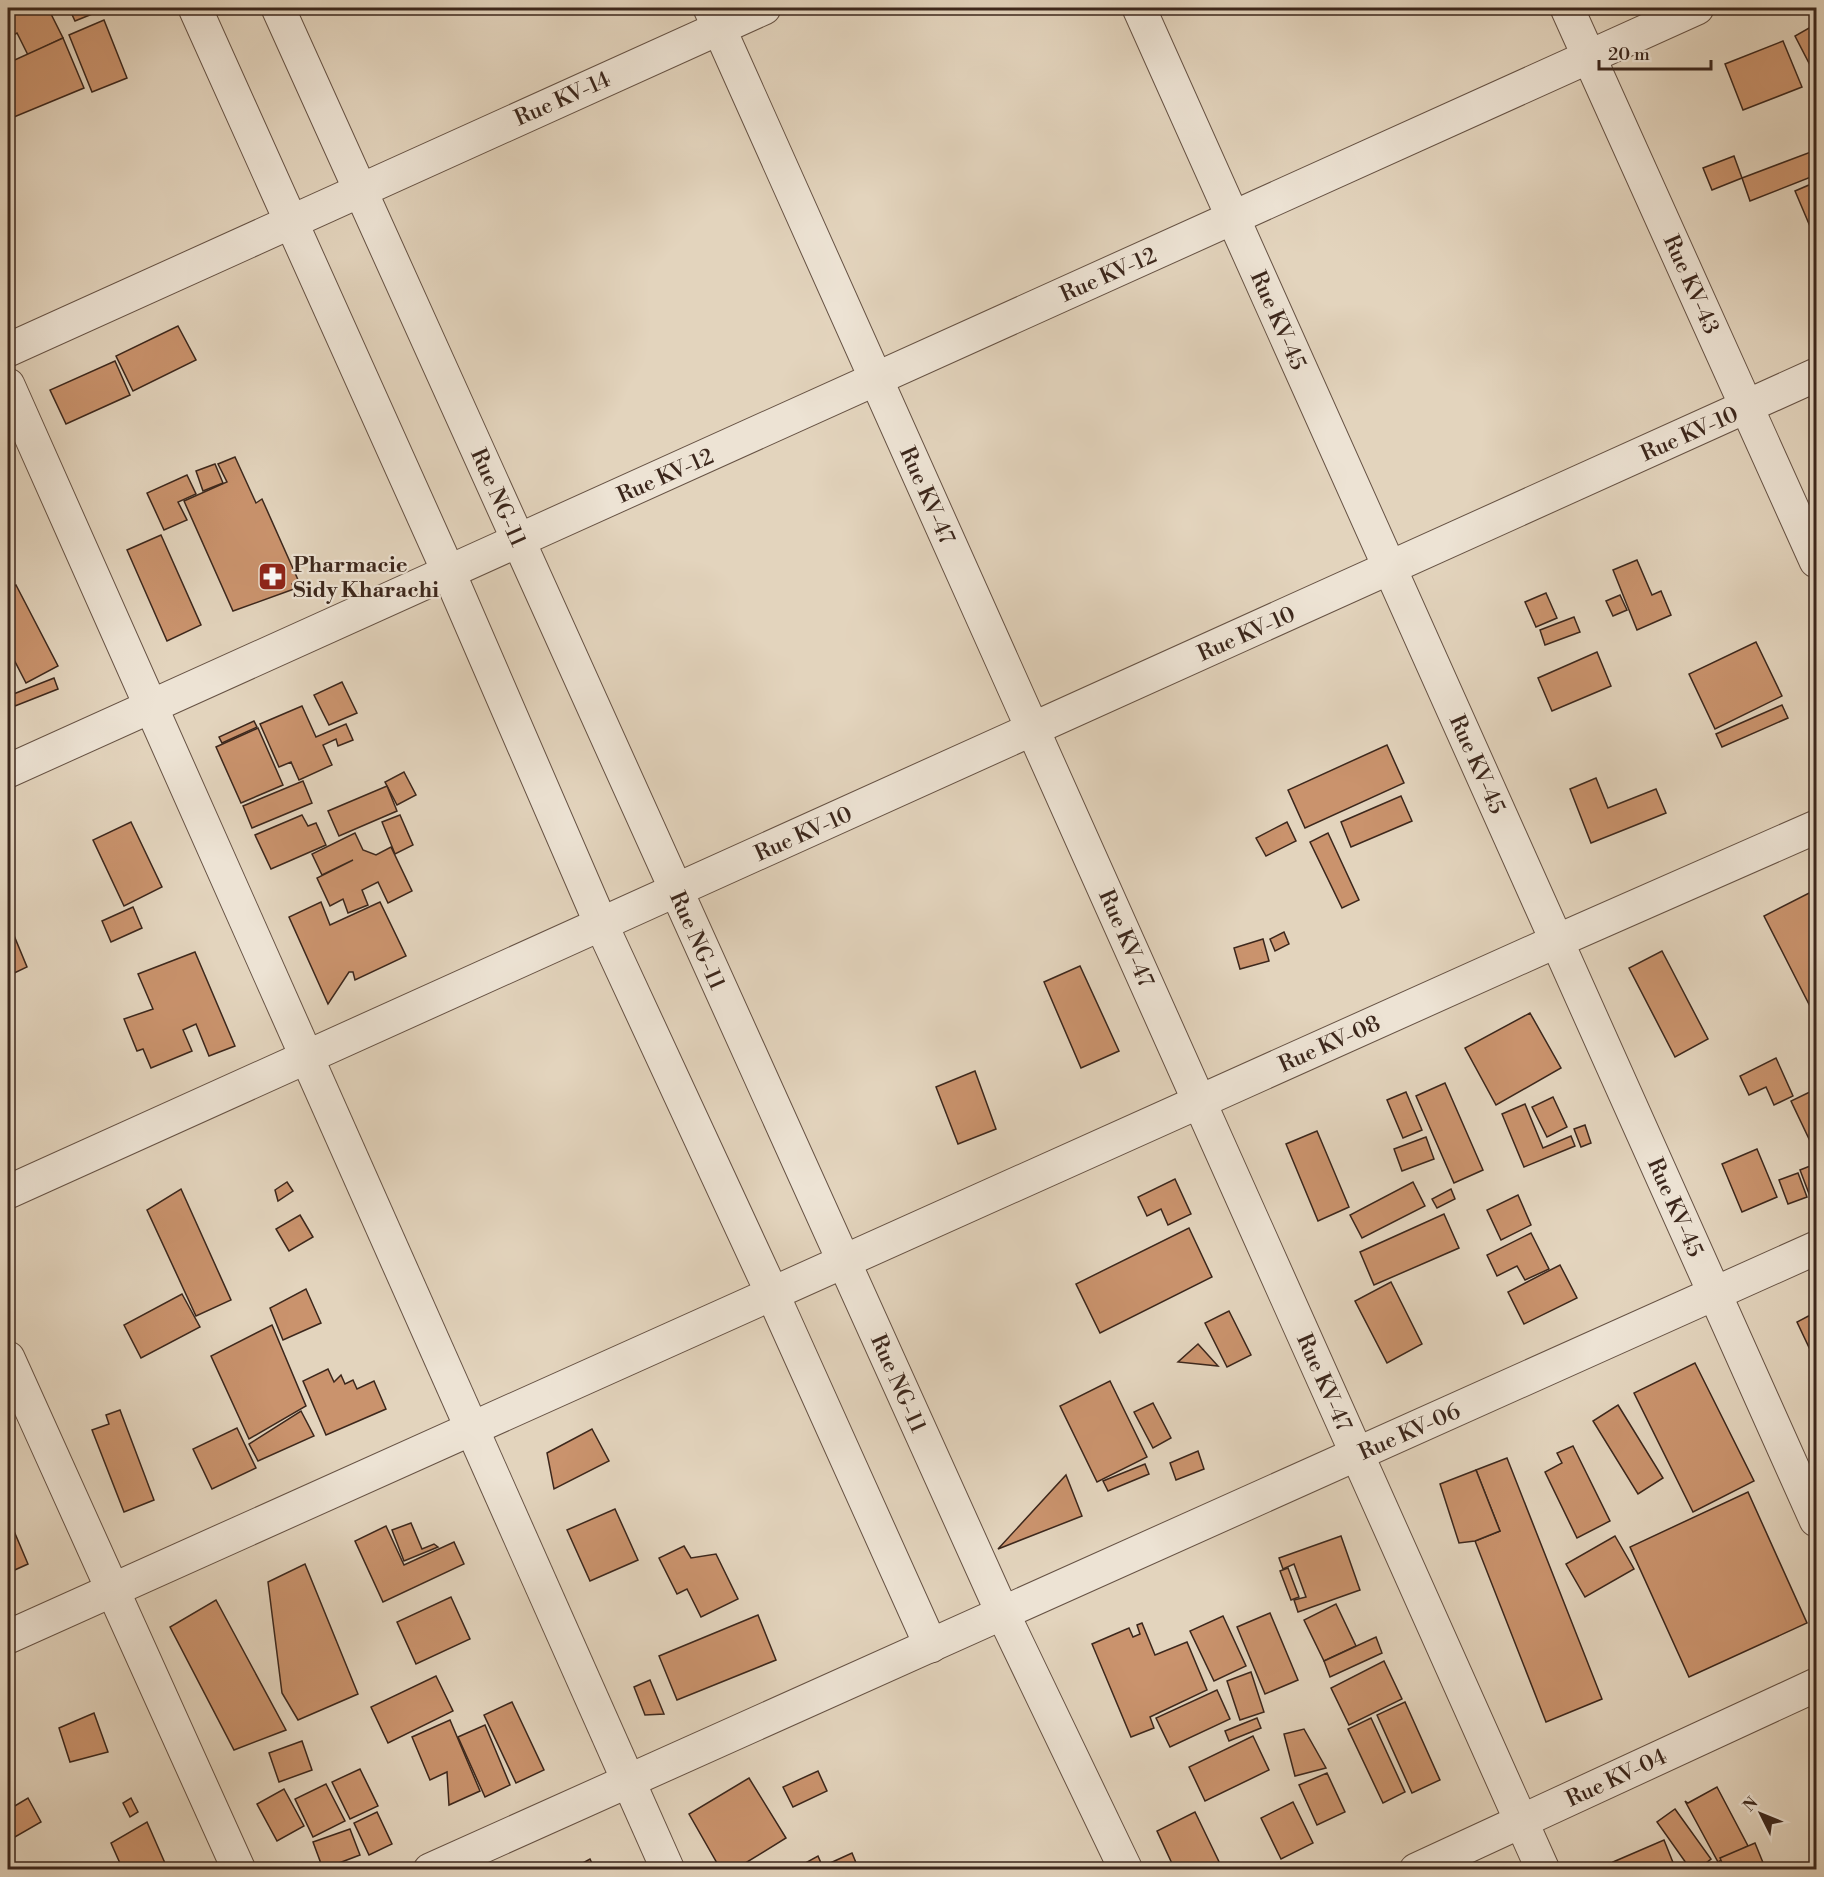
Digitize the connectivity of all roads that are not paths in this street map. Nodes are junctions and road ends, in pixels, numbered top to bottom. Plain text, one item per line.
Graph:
1 (195, 8) edge
2 (278, 8) edge
3 (764, 8) edge
4 (1139, 8) edge
5 (1567, 8) edge
6 (1697, 8) edge
7 (714, 18) edge
8 (1589, 57) junction
9 (360, 189) junction
10 (1233, 217) junction
11 (291, 221) junction
12 (8, 350) edge
13 (1816, 375) edge
14 (876, 379) junction
15 (8, 385) edge
16 (1747, 406) junction
17 (518, 541) junction
18 (1816, 561) edge
19 (1390, 568) junction
20 (449, 573) junction
21 (150, 707) junction
22 (1033, 730) junction
23 (8, 771) edge
24 (1816, 827) edge
25 (676, 890) junction
26 (601, 924) junction
27 (1557, 940) junction
28 (306, 1057) junction
29 (1199, 1101) junction
30 (8, 1192) edge
31 (1816, 1248) edge
32 (844, 1261) junction
33 (772, 1293) junction
34 (1715, 1294) junction
35 (8, 1358) edge
36 (471, 1428) junction
37 (1358, 1454) junction
38 (1816, 1520) edge
39 (112, 1590) junction
40 (1003, 1614) junction
41 (8, 1637) edge
42 (932, 1646) junction
43 (1816, 1685) edge
44 (628, 1781) junction
45 (1521, 1821) junction
46 (238, 1869) edge
47 (430, 1869) edge
48 (668, 1869) edge
49 (1126, 1869) edge
50 (1416, 1869) edge
51 (1543, 1869) edge

1 - 11 street
2 - 9 street, Rue NG-11
3 - 7 street, Rue KV-14
4 - 10 street, Rue KV-45
5 - 8 street, Rue KV-43
6 - 8 street, Rue KV-12
7 - 9 street, Rue KV-14
7 - 14 street, Rue KV-47
8 - 10 street, Rue KV-12
8 - 16 street, Rue KV-43
9 - 11 street, Rue KV-14
9 - 17 street, Rue NG-11
10 - 14 street, Rue KV-12
10 - 19 street, Rue KV-45
11 - 12 street, Rue KV-14
11 - 20 street
13 - 16 street, Rue KV-10
14 - 17 street, Rue KV-12
14 - 22 street, Rue KV-47
15 - 21 street
16 - 18 street, Rue KV-43
16 - 19 street, Rue KV-10
17 - 20 street, Rue KV-12
17 - 25 street, Rue NG-11
19 - 22 street, Rue KV-10
19 - 27 street, Rue KV-45
20 - 21 street, Rue KV-12
20 - 26 street
21 - 23 street, Rue KV-12
21 - 28 street
22 - 25 street, Rue KV-10
22 - 29 street, Rue KV-47
24 - 27 street, Rue KV-08
25 - 26 street, Rue KV-10
25 - 32 street, Rue NG-11
26 - 28 street, Rue KV-10
26 - 33 street
27 - 29 street, Rue KV-08
27 - 34 street, Rue KV-45
28 - 30 street, Rue KV-10
28 - 36 street
29 - 32 street, Rue KV-08
29 - 37 street, Rue KV-47
31 - 34 street, Rue KV-06
32 - 33 street, Rue KV-08
32 - 40 street, Rue NG-11
33 - 36 street, Rue KV-08
33 - 42 street
34 - 37 street, Rue KV-06
34 - 38 street, Rue KV-45
35 - 39 street
36 - 39 street, Rue KV-08
36 - 44 street
37 - 40 street, Rue KV-06
37 - 45 street, Rue KV-47
39 - 41 street, Rue KV-08
39 - 46 street
40 - 42 street, Rue KV-06
40 - 49 street, Rue NG-11
42 - 44 street, Rue KV-06
43 - 45 street, Rue KV-04
44 - 47 street, Rue KV-06
44 - 48 street
45 - 50 street, Rue KV-04
45 - 51 street, Rue KV-47

